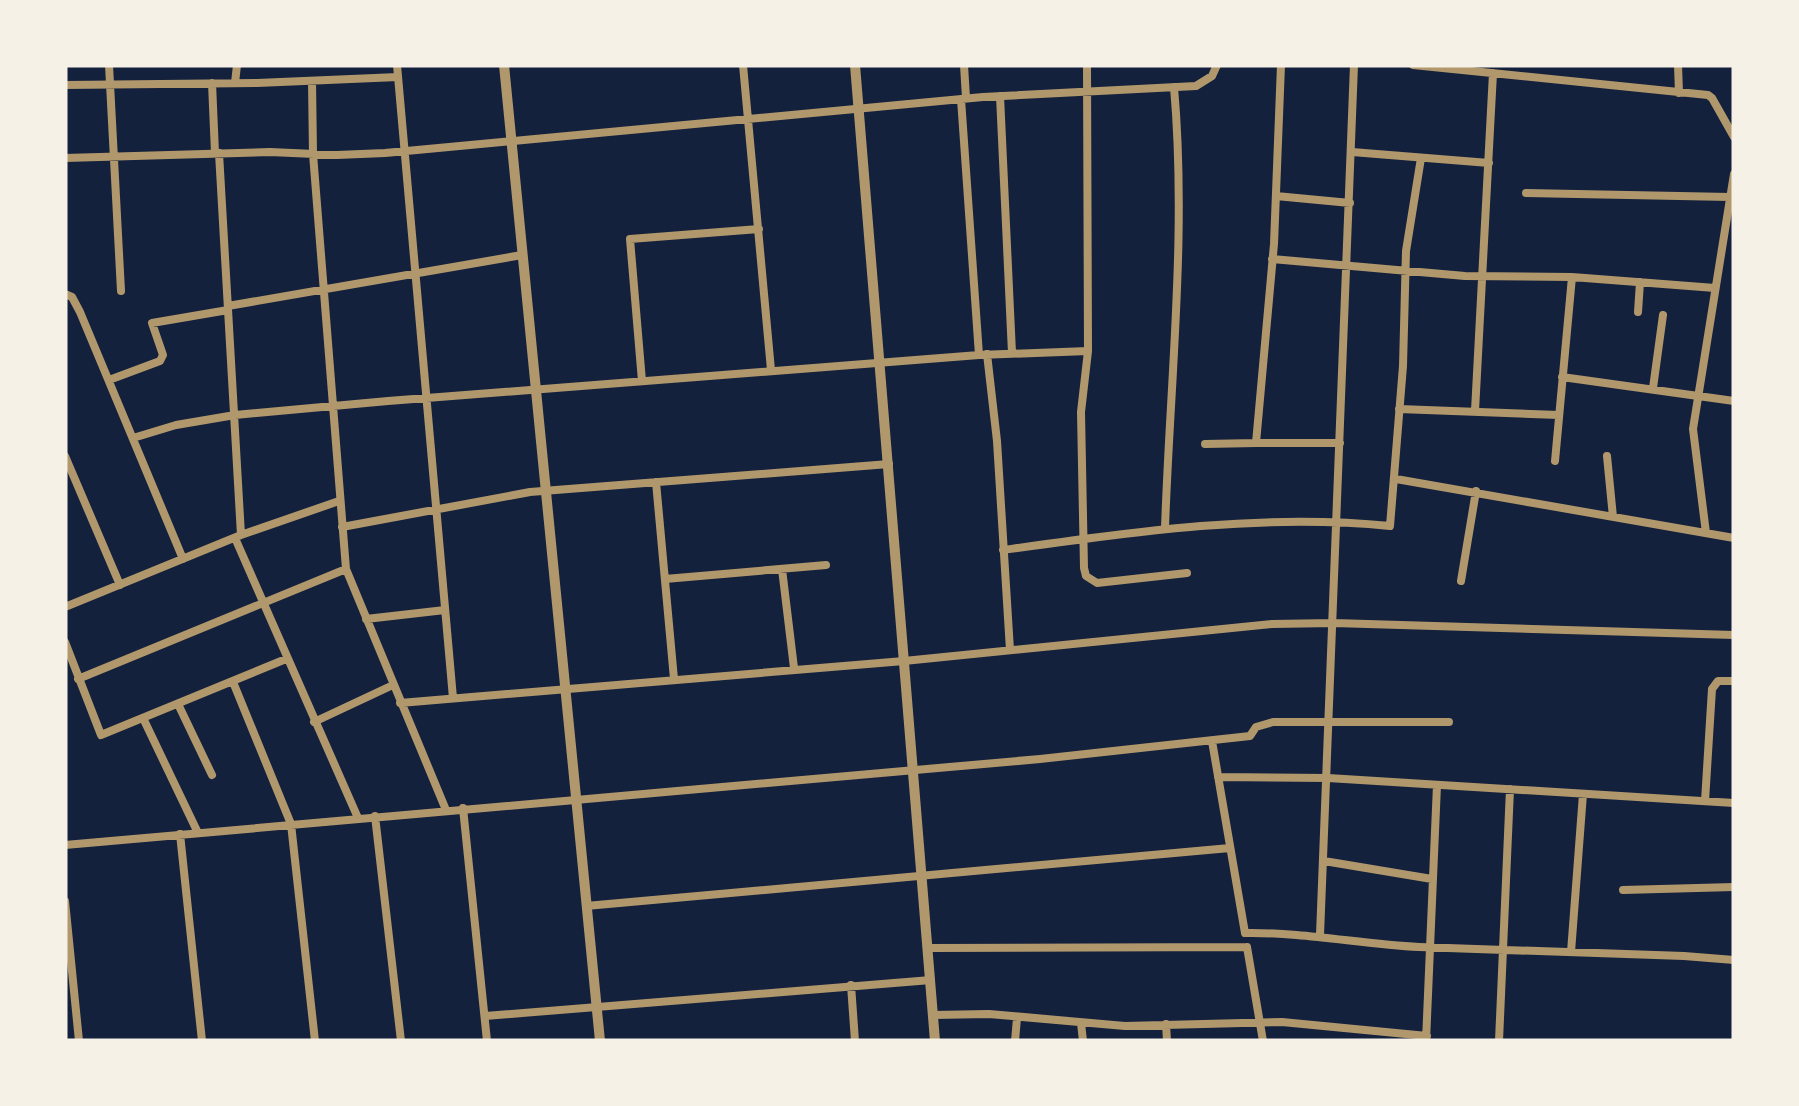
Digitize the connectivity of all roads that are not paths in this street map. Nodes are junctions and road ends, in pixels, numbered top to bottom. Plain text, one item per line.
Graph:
1 (109, 65) edge
2 (237, 65) edge
3 (397, 65) edge
4 (504, 65) edge
5 (743, 65) edge
6 (855, 65) edge
7 (964, 65) edge
8 (1087, 65) edge
9 (1217, 65) edge
10 (1280, 65) edge
11 (1354, 65) edge
12 (1413, 65) edge
13 (1678, 65) edge
14 (1493, 73) junction
15 (398, 77) junction
16 (312, 81) junction
17 (212, 83) junction
18 (235, 83) junction
19 (110, 84) junction
20 (65, 85) edge
21 (1174, 88) junction
22 (1087, 93) junction
23 (1679, 93) junction
24 (1000, 96) junction
25 (964, 99) junction
26 (859, 111) junction
27 (750, 121) junction
28 (1734, 137) edge
29 (511, 141) junction
30 (406, 151) junction
31 (1352, 152) junction
32 (217, 153) junction
33 (313, 154) junction
34 (114, 156) junction
35 (65, 158) edge
36 (1422, 158) junction
37 (1489, 163) junction
38 (1734, 174) edge
39 (1526, 194) dead end
40 (1276, 196) junction
41 (1730, 196) junction
42 (1350, 202) junction
43 (759, 229) junction
44 (522, 255) junction
45 (1272, 259) junction
46 (1347, 264) junction
47 (1405, 269) junction
48 (416, 275) junction
49 (1484, 276) junction
50 (1572, 277) junction
51 (1640, 282) junction
52 (1715, 288) junction
53 (324, 290) junction
54 (121, 291) dead end
55 (65, 294) edge
56 (228, 308) junction
57 (1638, 312) dead end
58 (1663, 315) dead end
59 (1088, 351) junction
60 (1012, 353) junction
61 (983, 354) junction
62 (880, 362) junction
63 (771, 370) junction
64 (1562, 377) junction
65 (109, 380) junction
66 (642, 381) junction
67 (1653, 388) junction
68 (536, 390) junction
69 (1697, 395) junction
70 (426, 398) junction
71 (1734, 401) edge
72 (333, 406) junction
73 (1399, 409) junction
74 (1476, 412) junction
75 (235, 415) junction
76 (1558, 415) junction
77 (133, 438) junction
78 (1256, 443) junction
79 (1340, 443) junction
80 (1206, 444) dead end
81 (65, 456) edge
82 (1608, 456) dead end
83 (1555, 461) dead end
84 (889, 464) junction
85 (1396, 479) junction
86 (656, 482) junction
87 (546, 491) junction
88 (1476, 492) junction
89 (339, 500) junction
90 (435, 509) junction
91 (1613, 517) junction
92 (1337, 520) junction
93 (342, 527) junction
94 (1165, 528) junction
95 (1706, 533) junction
96 (238, 537) junction
97 (1734, 538) edge
98 (1084, 539) junction
99 (1003, 550) junction
100 (183, 559) junction
101 (826, 565) dead end
102 (346, 569) junction
103 (782, 569) junction
104 (1187, 574) dead end
105 (664, 579) junction
106 (1461, 581) dead end
107 (120, 585) junction
108 (262, 602) junction
109 (65, 607) edge
110 (444, 610) junction
111 (366, 619) junction
112 (1334, 623) junction
113 (1734, 635) edge
114 (65, 642) edge
115 (1010, 650) junction
116 (286, 659) junction
117 (904, 661) junction
118 (794, 668) junction
119 (78, 679) junction
120 (674, 679) junction
121 (1734, 681) edge
122 (233, 682) junction
123 (393, 685) junction
124 (565, 688) junction
125 (453, 698) junction
126 (400, 703) junction
127 (178, 704) junction
128 (143, 718) junction
129 (314, 722) junction
130 (1330, 722) junction
131 (1449, 722) dead end
132 (1212, 740) junction
133 (914, 770) junction
134 (212, 775) dead end
135 (1218, 776) junction
136 (1328, 778) junction
137 (1438, 784) junction
138 (1510, 789) junction
139 (1583, 794) junction
140 (576, 798) junction
141 (1705, 802) junction
142 (1734, 803) edge
143 (463, 808) junction
144 (446, 810) junction
145 (375, 816) junction
146 (358, 818) junction
147 (291, 824) junction
148 (198, 833) junction
149 (180, 834) junction
150 (65, 845) edge
151 (1230, 848) junction
152 (1324, 861) junction
153 (923, 878) junction
154 (1432, 879) junction
155 (1734, 887) edge
156 (1623, 890) dead end
157 (65, 901) edge
158 (586, 906) junction
159 (1244, 933) junction
160 (1320, 935) junction
161 (1247, 947) junction
162 (928, 948) junction
163 (1428, 948) junction
164 (1504, 950) junction
165 (1572, 952) junction
166 (1734, 960) edge
167 (931, 980) junction
168 (851, 986) junction
169 (596, 1006) junction
170 (933, 1014) junction
171 (485, 1016) junction
172 (1017, 1018) junction
173 (1260, 1022) junction
174 (1081, 1023) junction
175 (1166, 1024) junction
176 (1426, 1039) edge
177 (80, 1041) edge
178 (202, 1041) edge
179 (315, 1041) edge
180 (400, 1041) edge
181 (487, 1041) edge
182 (600, 1041) edge
183 (854, 1041) edge
184 (935, 1041) edge
185 (1015, 1041) edge
186 (1083, 1041) edge
187 (1167, 1041) edge
188 (1263, 1041) edge
189 (1499, 1041) edge

1 - 19 street
2 - 18 street
3 - 15 street
4 - 29 street
5 - 27 street
6 - 26 street
7 - 25 street
8 - 22 street
9 - 21 street
10 - 40 street
11 - 31 street
12 - 14 street
13 - 23 street
14 - 23 street
14 - 37 street
15 - 16 street
15 - 30 street
16 - 18 street
16 - 33 street
17 - 18 street
17 - 19 street
17 - 32 street
19 - 20 street
19 - 34 street
21 - 22 street
21 - 94 street
22 - 24 street
22 - 59 street
23 - 28 street
24 - 25 street
24 - 60 street
25 - 26 street
25 - 61 street
26 - 27 street
26 - 62 street
27 - 29 street
27 - 43 street
29 - 30 street
29 - 44 street
30 - 33 street
30 - 48 street
31 - 36 street
31 - 42 street
32 - 33 street
32 - 34 street
32 - 56 street
33 - 53 street
34 - 35 street
34 - 54 street
36 - 37 street
36 - 47 street
37 - 49 street
38 - 41 street
39 - 41 street
40 - 42 street
40 - 45 street
41 - 52 street
42 - 46 street
43 - 63 street
43 - 66 street
44 - 48 street
44 - 68 street
45 - 46 street
45 - 78 street
46 - 47 street
46 - 79 street
47 - 49 street
47 - 73 street
48 - 53 street
48 - 70 street
49 - 50 street
49 - 74 street
50 - 51 street
50 - 64 street
51 - 52 street
51 - 57 street
52 - 69 street
53 - 56 street
53 - 72 street
55 - 65 street
56 - 65 street
56 - 75 street
58 - 67 street
59 - 60 street
59 - 98 street
60 - 61 street
61 - 62 street
61 - 99 street
62 - 63 street
62 - 84 street
63 - 66 street
64 - 67 street
64 - 76 street
65 - 77 street
66 - 68 street
67 - 69 street
68 - 70 street
68 - 87 street
69 - 71 street
69 - 95 street
70 - 72 street
70 - 90 street
72 - 75 street
72 - 89 street
73 - 74 street
73 - 85 street
74 - 76 street
75 - 77 street
75 - 96 street
76 - 83 street
77 - 100 street
78 - 79 street
78 - 80 street
79 - 92 street
81 - 107 street
82 - 91 street
84 - 86 street
84 - 117 street
85 - 88 street
85 - 92 street
86 - 87 street
86 - 105 street
87 - 90 street
87 - 124 street
88 - 91 street
88 - 106 street
89 - 93 street
89 - 96 street
90 - 93 street
90 - 110 street
91 - 95 street
92 - 94 street
92 - 112 street
93 - 102 street
94 - 98 street
95 - 97 street
96 - 100 street
96 - 108 street
98 - 99 street
98 - 104 street
99 - 115 street
100 - 107 street
101 - 103 street
102 - 108 street
102 - 111 street
103 - 105 street
103 - 118 street
105 - 120 street
107 - 109 street
108 - 116 street
108 - 119 street
110 - 111 street
110 - 125 street
111 - 123 street
112 - 113 street
112 - 115 street
112 - 130 street
114 - 119 street
115 - 117 street
116 - 122 street
116 - 129 street
117 - 118 street
117 - 133 street
118 - 120 street
119 - 128 street
120 - 124 street
121 - 141 street
122 - 127 street
122 - 147 street
123 - 126 street
123 - 129 street
124 - 125 street
124 - 140 street
125 - 126 street
126 - 144 street
127 - 128 street
127 - 134 street
128 - 148 street
129 - 146 street
130 - 131 street
130 - 132 street
130 - 136 street
132 - 133 street
132 - 135 street
133 - 140 street
133 - 153 street
135 - 136 street
135 - 151 street
136 - 137 street
136 - 152 street
137 - 138 street
137 - 154 street
138 - 139 street
138 - 164 street
139 - 141 street
139 - 165 street
140 - 143 street
140 - 158 street
141 - 142 street
143 - 144 street
143 - 171 street
144 - 145 street
145 - 146 street
145 - 180 street
146 - 147 street
147 - 148 street
147 - 179 street
148 - 149 street
149 - 150 street
149 - 178 street
151 - 153 street
151 - 159 street
152 - 154 street
152 - 160 street
153 - 158 street
153 - 162 street
154 - 163 street
155 - 156 street
157 - 177 street
158 - 169 street
159 - 160 street
159 - 161 street
160 - 163 street
161 - 162 street
161 - 173 street
162 - 167 street
163 - 164 street
163 - 176 street
164 - 165 street
164 - 189 street
165 - 166 street
167 - 168 street
167 - 170 street
168 - 169 street
168 - 183 street
169 - 171 street
169 - 182 street
170 - 172 street
170 - 184 street
171 - 181 street
172 - 174 street
172 - 185 street
173 - 175 street
173 - 176 street
173 - 188 street
174 - 175 street
174 - 186 street
175 - 187 street

